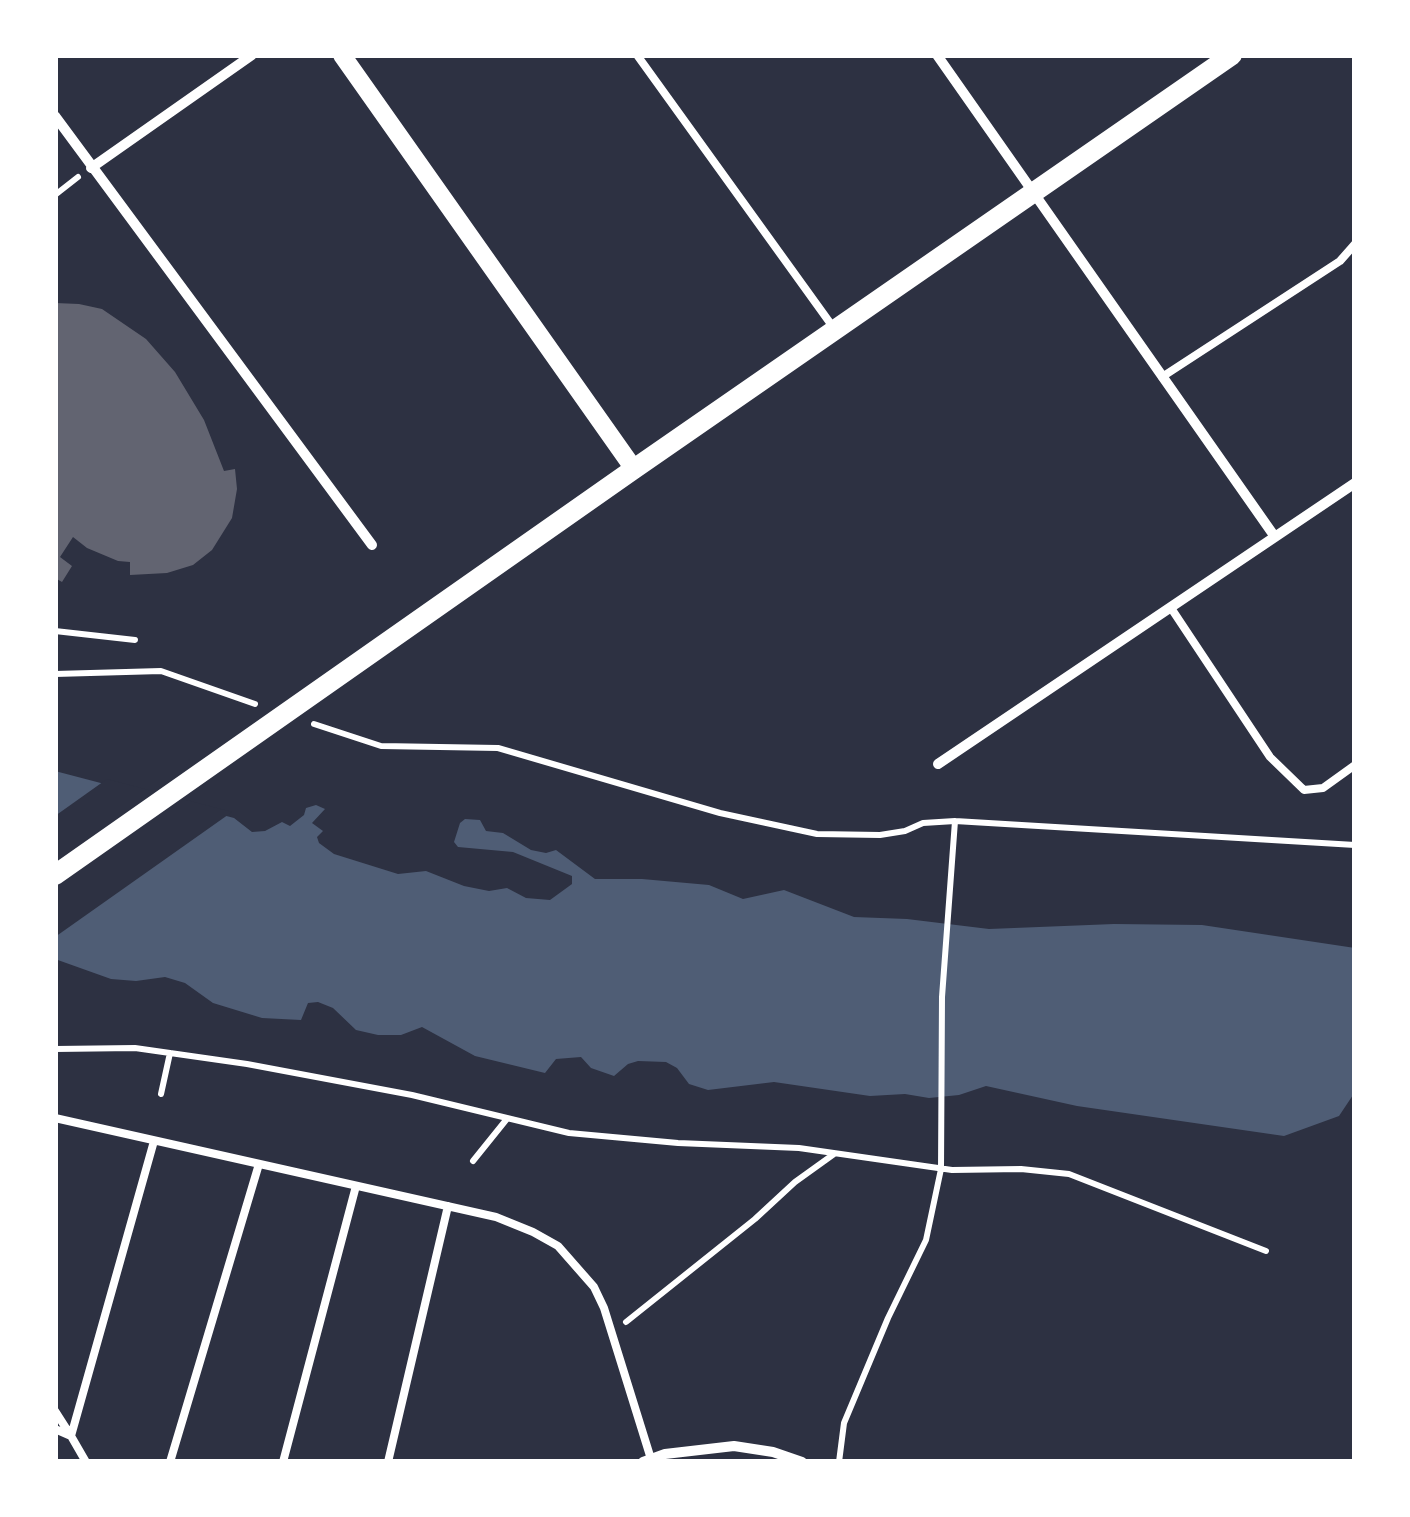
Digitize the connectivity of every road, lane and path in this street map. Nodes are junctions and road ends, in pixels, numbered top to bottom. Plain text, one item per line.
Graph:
1 (252, 55) edge
2 (342, 55) edge
3 (637, 55) edge
4 (937, 55) edge
5 (1232, 55) edge
6 (55, 116) edge
7 (91, 168) junction
8 (1034, 194) junction
9 (1355, 244) edge
10 (835, 330) junction
11 (1162, 377) junction
12 (634, 468) junction
13 (1355, 483) edge
14 (1275, 537) junction
15 (372, 546) dead end
16 (1171, 608) junction
17 (55, 631) edge
18 (135, 640) dead end
19 (55, 674) edge
20 (257, 705) dead end
21 (310, 722) dead end
22 (938, 764) dead end
23 (1355, 765) edge
24 (954, 820) junction
25 (1355, 845) edge
26 (55, 875) edge
27 (55, 1049) edge
28 (170, 1053) junction
29 (161, 1094) dead end
30 (55, 1118) edge
31 (506, 1120) dead end
32 (154, 1141) junction
33 (835, 1154) junction
34 (474, 1162) dead end
35 (259, 1164) junction
36 (941, 1169) junction
37 (356, 1186) junction
38 (448, 1206) junction
39 (1266, 1251) dead end
40 (612, 1334) junction
41 (55, 1410) edge
42 (55, 1429) edge
43 (72, 1436) junction
44 (647, 1461) edge
45 (86, 1462) edge
46 (170, 1462) edge
47 (283, 1462) edge
48 (388, 1462) edge
49 (802, 1462) edge
50 (839, 1462) edge

1 - 7 street
2 - 12 street
3 - 10 lane
4 - 8 street
5 - 8 main road
6 - 7 street
7 - 15 street
8 - 10 main road
8 - 11 street
9 - 11 lane
10 - 12 main road
11 - 14 street
12 - 26 main road
13 - 14 street
14 - 16 street
16 - 22 street
16 - 23 lane
17 - 18 path
19 - 20 path
21 - 24 path
24 - 25 path
24 - 36 path
27 - 28 path
28 - 29 path
28 - 33 path
30 - 32 lane
31 - 34 path
32 - 35 lane
32 - 43 lane
33 - 36 path
33 - 40 path
35 - 37 lane
35 - 46 lane
36 - 39 path
36 - 50 path
37 - 38 lane
37 - 47 lane
38 - 40 lane
38 - 48 lane
40 - 44 lane
41 - 43 lane
42 - 43 lane
43 - 45 lane
44 - 49 street

